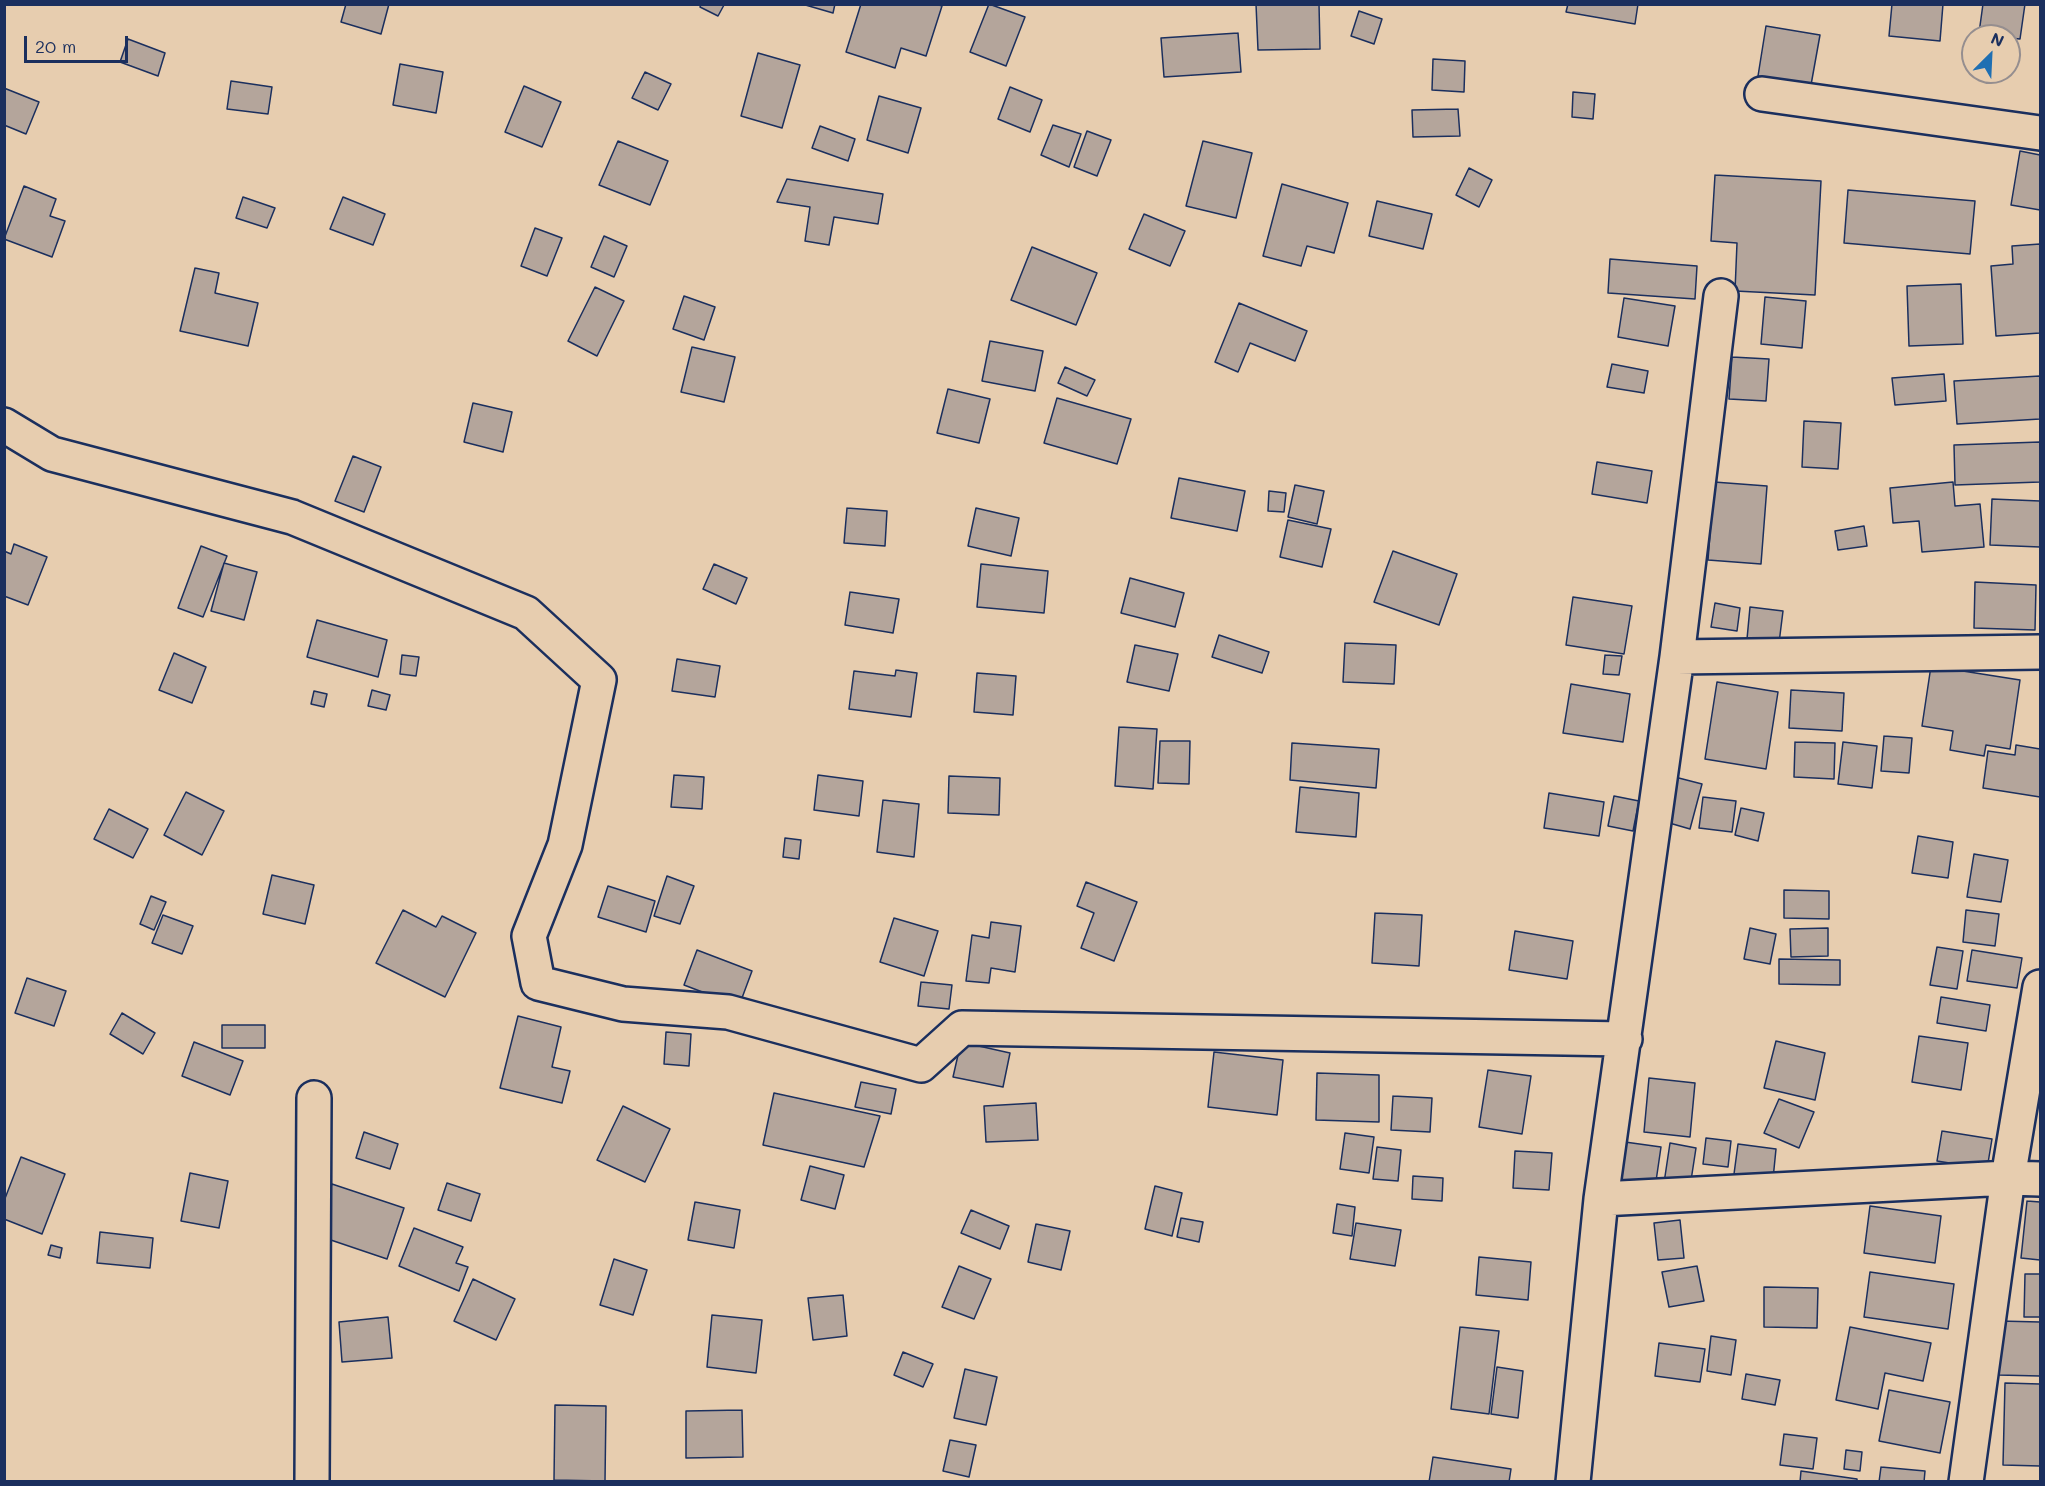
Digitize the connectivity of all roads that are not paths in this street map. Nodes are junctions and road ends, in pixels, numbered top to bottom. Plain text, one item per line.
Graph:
1 (1762, 94) dead end
2 (2040, 133) edge
3 (1721, 296) dead end
4 (4, 425) edge
5 (2040, 652) edge
6 (1677, 657) junction
7 (2040, 987) edge
8 (1625, 1039) junction
9 (314, 1098) dead end
10 (2008, 1178) junction
11 (2040, 1179) edge
12 (1601, 1199) junction
13 (312, 1482) edge
14 (1573, 1482) edge
15 (1966, 1482) edge

1 - 2 street
3 - 6 street
4 - 8 street
5 - 6 street
6 - 8 street
7 - 10 street
8 - 12 street
9 - 13 street
10 - 11 street
10 - 12 street
10 - 15 street
12 - 14 street

